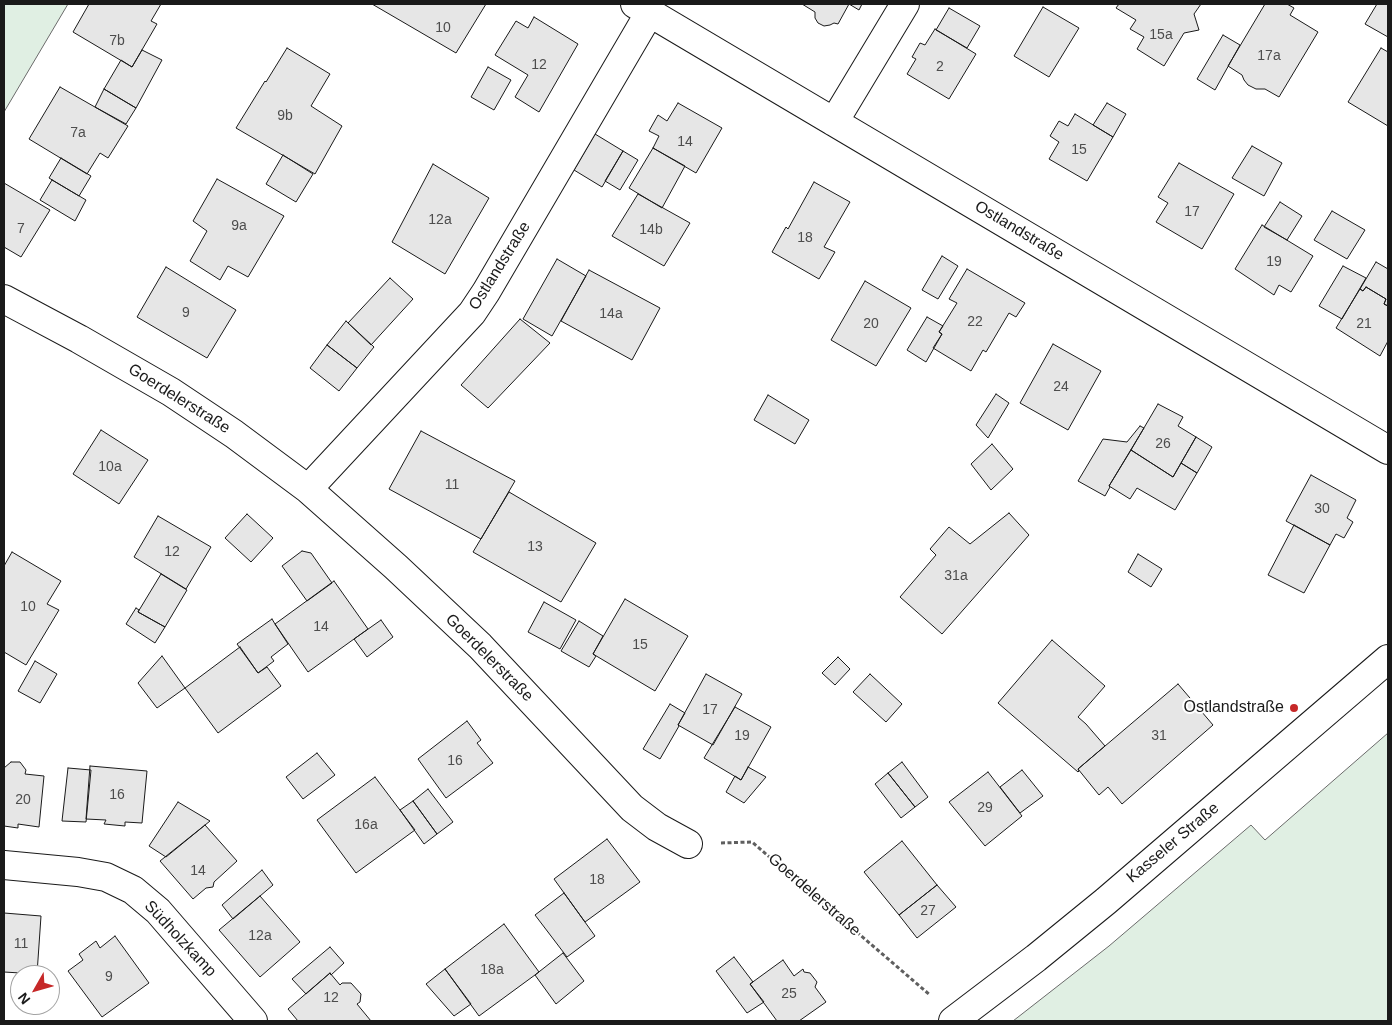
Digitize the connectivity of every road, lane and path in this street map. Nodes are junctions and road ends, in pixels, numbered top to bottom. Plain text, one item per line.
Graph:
1 (905, 4) edge
2 (643, 8) edge
3 (834, 122) junction
4 (4, 299) edge
5 (1388, 450) edge
6 (308, 489) junction
7 (1388, 659) edge
8 (688, 844) joint
9 (4, 865) edge
10 (933, 999) dead end
11 (253, 1021) edge
12 (953, 1021) edge

1 - 3 street
2 - 3 street, Ostlandstraße
2 - 6 street, Ostlandstraße
3 - 5 street, Ostlandstraße
4 - 6 street, Goerdelerstraße
6 - 8 street, Goerdelerstraße
7 - 12 street, Kasseler Straße
8 - 10 path, Goerdelerstraße
9 - 11 street, Südholzkamp

